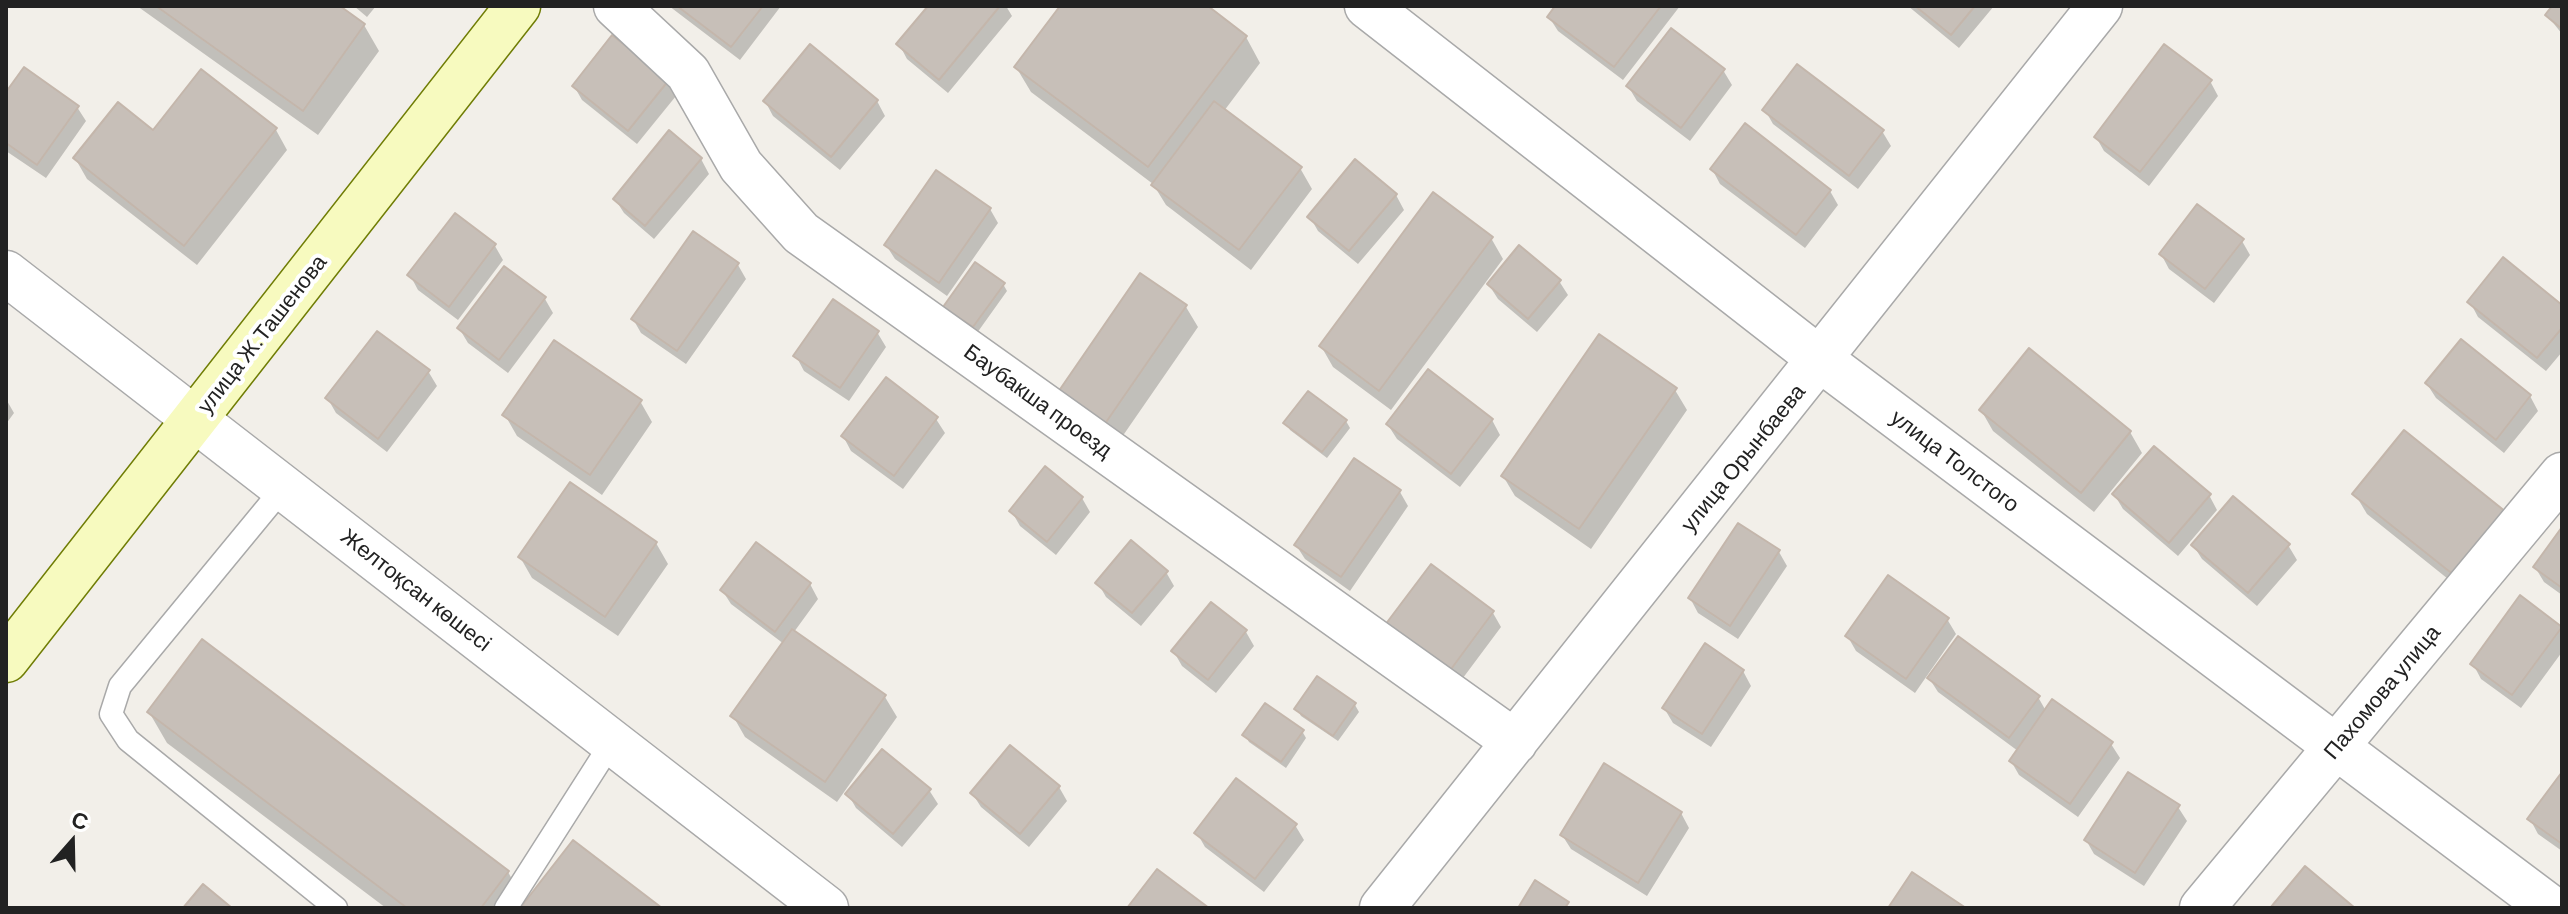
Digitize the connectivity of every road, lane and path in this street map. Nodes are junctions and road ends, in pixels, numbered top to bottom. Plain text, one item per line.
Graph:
1 (616, 6) edge
2 (2100, 6) edge
3 (506, 10) edge
4 (1391, 13) edge
5 (6, 273) edge
6 (1821, 360) junction
7 (196, 418) junction
8 (2562, 475) edge
9 (284, 487) junction
10 (6, 660) edge
11 (612, 742) junction
12 (1515, 742) junction
13 (2336, 747) junction
14 (336, 908) edge
15 (506, 908) edge
16 (826, 908) edge
17 (1382, 908) edge
18 (2202, 908) edge
19 (2551, 908) edge

1 - 12 street, Баубакша проезд
2 - 6 street, улица Орынбаева
3 - 7 street, улица Ж.Ташенова
4 - 6 street, улица Толстого
5 - 7 street, Желтоқсан көшесі
6 - 12 street, улица Орынбаева
6 - 13 street, улица Толстого
7 - 9 street, Желтоқсан көшесі
7 - 10 street, улица Ж.Ташенова
8 - 13 street, Пахомова улица
9 - 11 street, Желтоқсан көшесі
9 - 14 lane
11 - 15 lane
11 - 16 street, Желтоқсан көшесі
12 - 17 street, улица Орынбаева
13 - 18 street, Пахомова улица
13 - 19 street, улица Толстого

